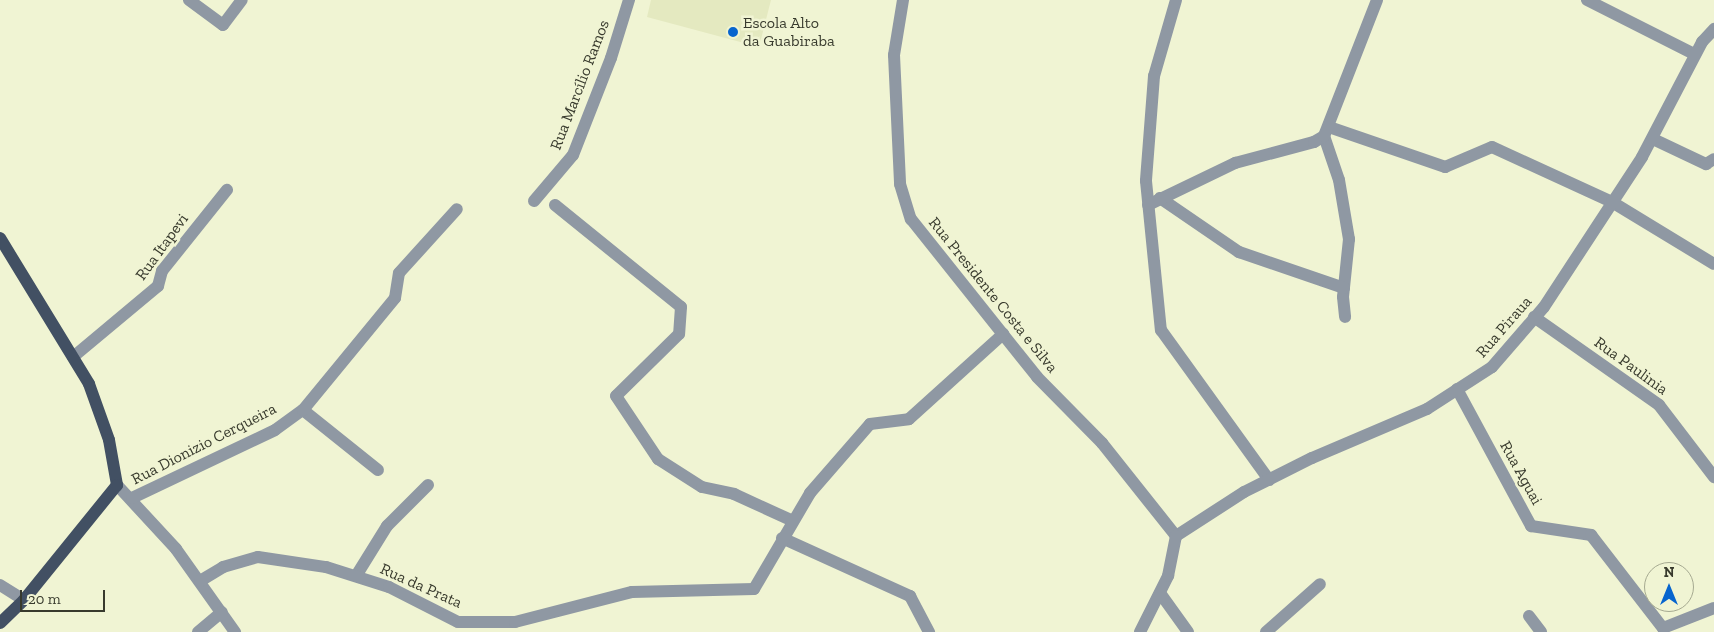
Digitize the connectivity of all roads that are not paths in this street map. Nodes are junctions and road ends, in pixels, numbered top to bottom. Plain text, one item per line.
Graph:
1 (189, 0) edge
2 (242, 0) edge
3 (629, 0) edge
4 (902, 0) edge
5 (1176, 0) edge
6 (1378, 0) edge
7 (1587, 0) edge
8 (1714, 29) edge
9 (1692, 53) dead end
10 (1327, 131) junction
11 (1653, 139) junction
12 (1714, 159) edge
13 (227, 190) dead end
14 (1160, 198) junction
15 (534, 202) dead end
16 (1612, 202) junction
17 (556, 205) dead end
18 (1148, 205) junction
19 (457, 209) dead end
20 (0, 238) edge
21 (1714, 264) edge
22 (1344, 288) junction
23 (1345, 316) dead end
24 (1534, 317) junction
25 (1003, 334) junction
26 (73, 357) junction
27 (1458, 389) junction
28 (302, 410) junction
29 (378, 470) dead end
30 (1714, 478) edge
31 (1269, 480) junction
32 (117, 485) junction
33 (428, 485) dead end
34 (132, 498) junction
35 (793, 521) junction
36 (1176, 536) junction
37 (782, 538) junction
38 (356, 576) junction
39 (200, 581) junction
40 (1320, 584) dead end
41 (0, 585) edge
42 (1160, 593) junction
43 (24, 600) junction
44 (1714, 608) edge
45 (222, 612) junction
46 (1529, 616) dead end
47 (0, 622) edge
48 (198, 632) edge
49 (235, 632) edge
50 (929, 632) edge
51 (1140, 632) edge
52 (1188, 632) edge
53 (1266, 632) edge
54 (1541, 632) edge

1 - 2 street
3 - 15 street, Rua Marcílio Ramos
4 - 25 street, Rua Presidente Costa e Silva
5 - 18 street
6 - 10 street
7 - 9 street
8 - 11 street, Rua Piraua
10 - 14 street
10 - 16 street
10 - 22 street
11 - 12 street
11 - 16 street, Rua Piraua
13 - 26 street, Rua Itapevi
14 - 18 street
14 - 22 street
16 - 21 street
16 - 24 street, Rua Piraua
17 - 35 street
18 - 31 street
19 - 28 street, Rua Dionizio Cerqueira
20 - 26 main road
22 - 23 street
24 - 27 street, Rua Piraua
24 - 30 street, Rua Paulinia
25 - 35 street
25 - 36 street, Rua Presidente Costa e Silva
26 - 32 main road
27 - 31 street, Rua Piraua
27 - 44 street, Rua Aguai
28 - 29 street
28 - 34 street, Rua Dionizio Cerqueira
31 - 36 street, Rua Piraua
32 - 34 street
32 - 43 main road
33 - 38 street
34 - 39 street
35 - 37 street
36 - 42 street
37 - 38 street, Rua da Prata
37 - 50 street
38 - 39 street, Rua da Prata
39 - 45 street
40 - 53 street
41 - 43 street
42 - 51 street
42 - 52 street
43 - 47 main road
45 - 48 street
45 - 49 street
46 - 54 street

